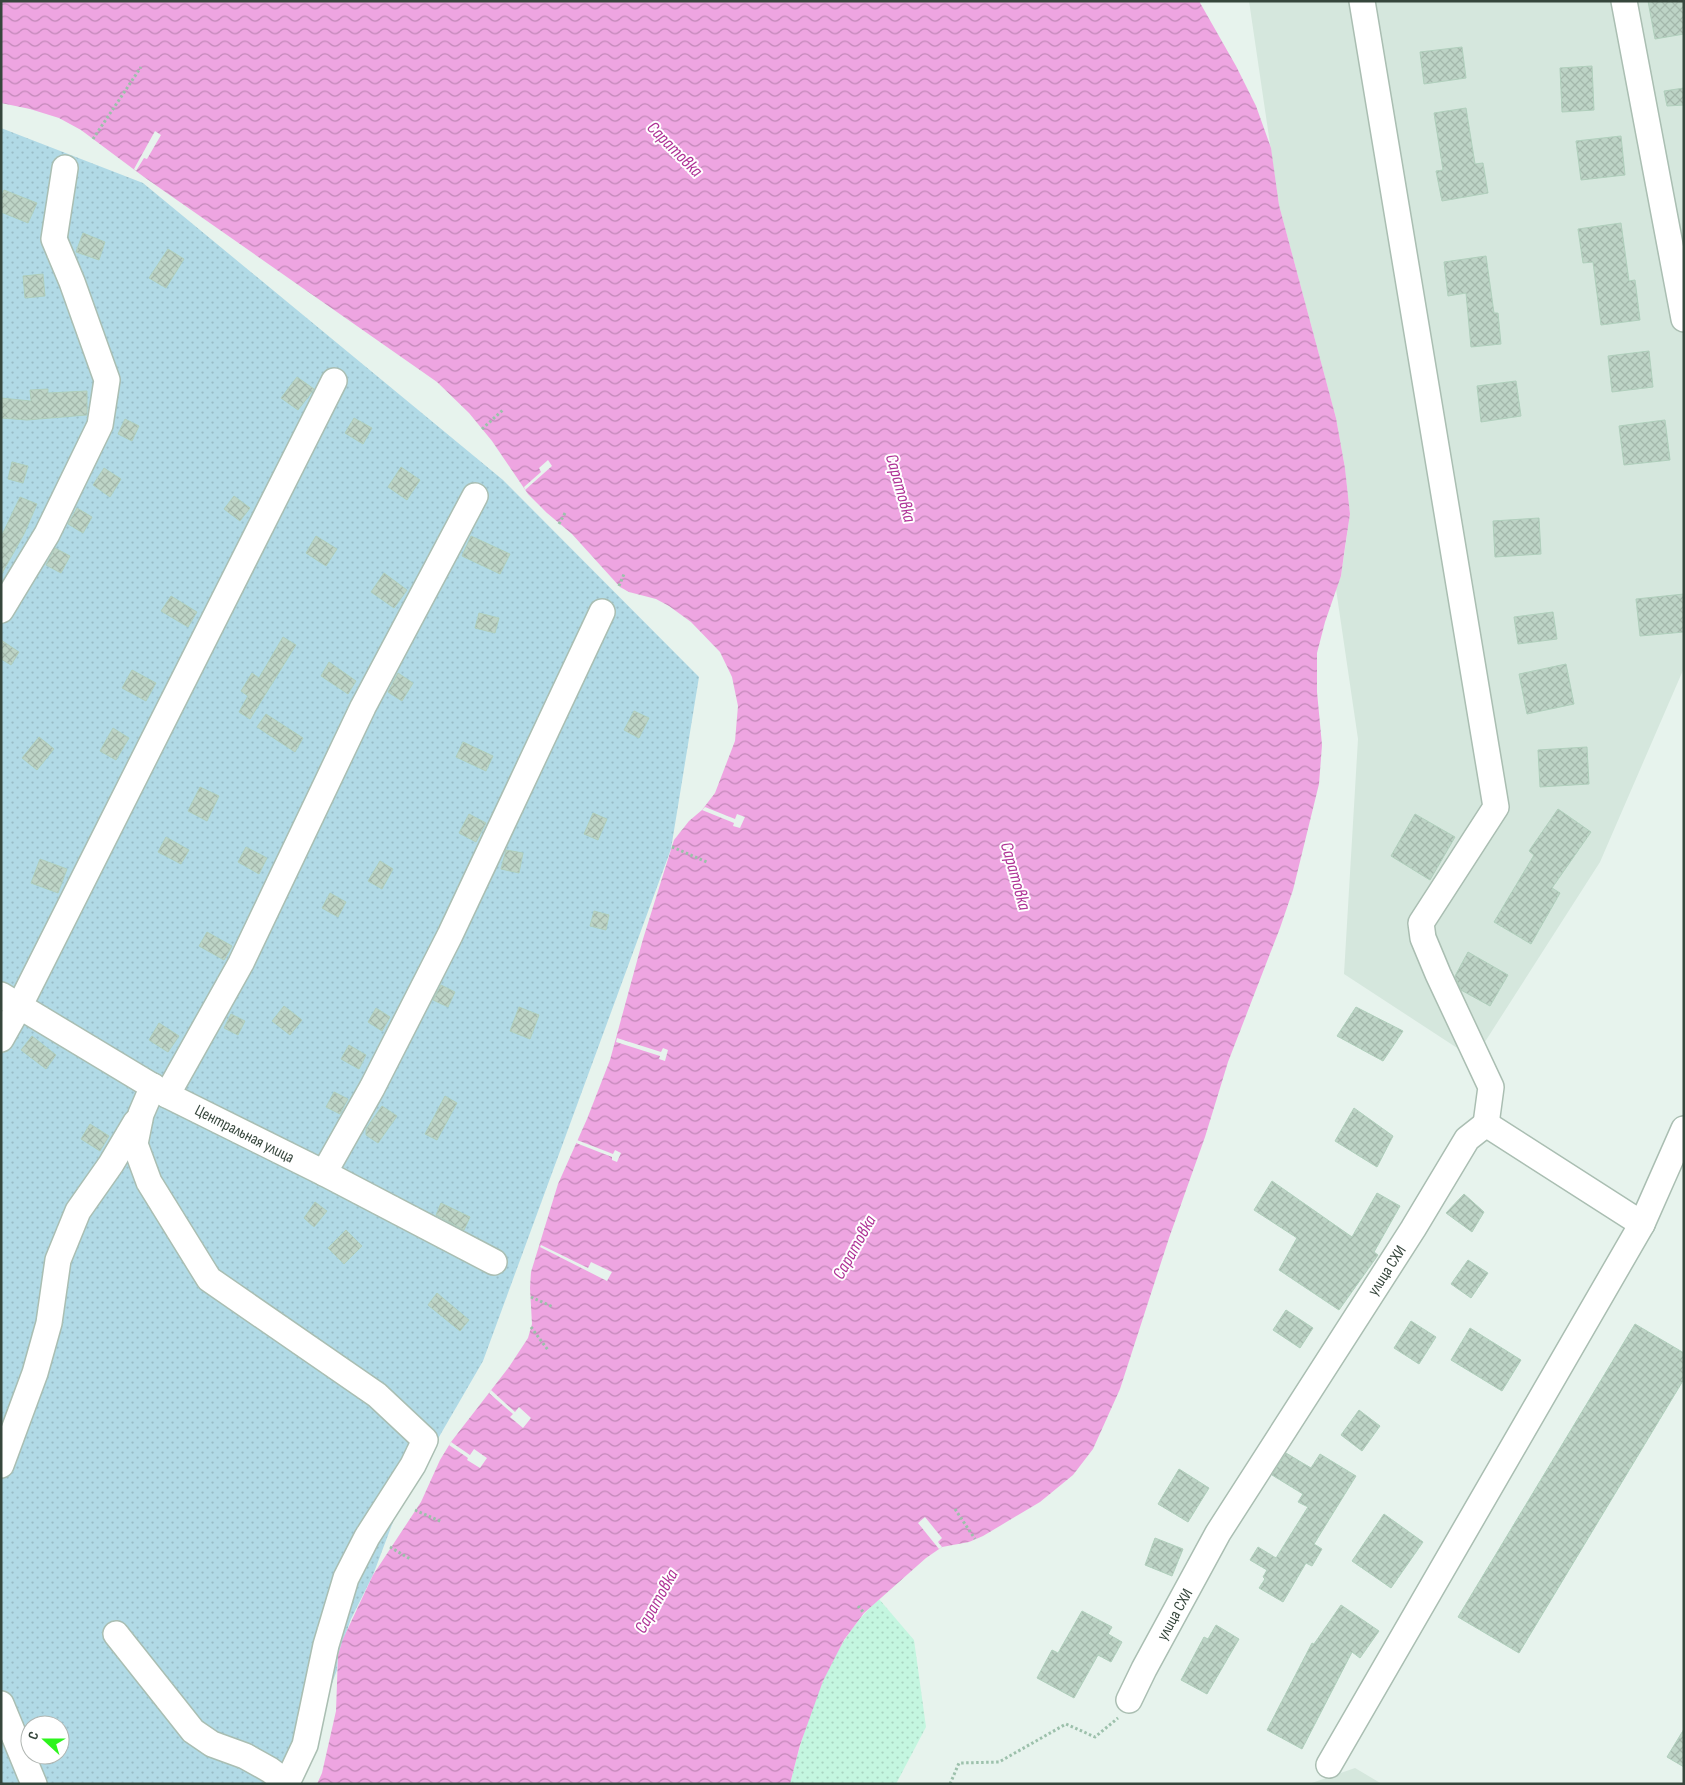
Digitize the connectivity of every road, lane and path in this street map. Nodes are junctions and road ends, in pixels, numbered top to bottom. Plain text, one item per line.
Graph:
1 (1362, 1) edge
2 (1624, 1) edge
3 (141, 67) dead end
4 (93, 139) dead end
5 (65, 168) dead end
6 (1684, 319) edge
7 (334, 381) dead end
8 (504, 410) dead end
9 (482, 429) dead end
10 (475, 496) dead end
11 (564, 513) dead end
12 (559, 524) dead end
13 (624, 574) dead end
14 (619, 586) dead end
15 (1, 610) edge
16 (602, 612) dead end
17 (672, 847) dead end
18 (707, 862) dead end
19 (11, 1000) edge
20 (1, 1039) edge
21 (160, 1090) junction
22 (141, 1114) junction
23 (1486, 1124) junction
24 (1684, 1130) edge
25 (324, 1173) junction
26 (1642, 1224) junction
27 (494, 1262) dead end
28 (531, 1298) dead end
29 (553, 1307) dead end
30 (531, 1327) dead end
31 (548, 1350) dead end
32 (1, 1465) edge
33 (956, 1509) dead end
34 (415, 1510) dead end
35 (442, 1522) dead end
36 (975, 1539) dead end
37 (390, 1547) dead end
38 (410, 1559) dead end
39 (858, 1606) dead end
40 (864, 1613) dead end
41 (116, 1634) dead end
42 (1, 1704) edge
43 (1125, 1707) joint
44 (1329, 1765) dead end
45 (34, 1784) edge
46 (950, 1784) edge

1 - 23 street
2 - 6 street
3 - 4 path
5 - 15 street
7 - 19 street
8 - 9 path
10 - 21 street
11 - 12 path
13 - 14 path
16 - 25 street
17 - 18 path
19 - 20 street
19 - 21 street, Центральная улица
21 - 22 street
21 - 25 street, Центральная улица
22 - 32 street
22 - 41 street
23 - 26 street
23 - 43 street, улица СХИ
24 - 26 street
25 - 27 street, Центральная улица
26 - 44 street
28 - 29 path
30 - 31 path
33 - 36 path
34 - 35 path
37 - 38 path
39 - 40 path
42 - 45 street
43 - 46 path

